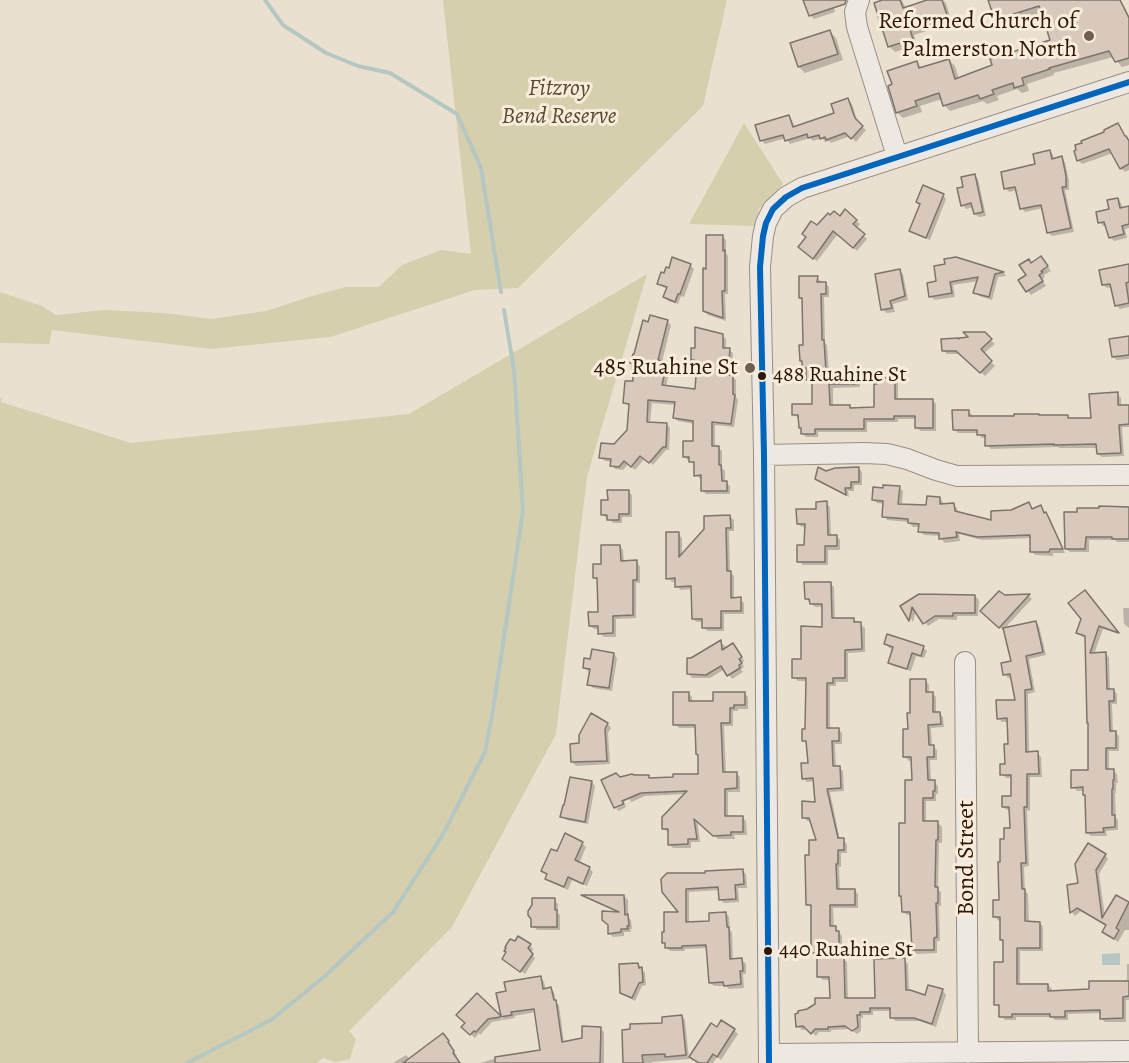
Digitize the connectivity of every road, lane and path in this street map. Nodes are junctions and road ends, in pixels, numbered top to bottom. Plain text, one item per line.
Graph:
1 (859, 0) edge
2 (1129, 82) edge
3 (897, 156) junction
4 (765, 455) junction
5 (1129, 475) edge
6 (965, 663) dead end
7 (1129, 1051) edge
8 (968, 1053) junction
9 (770, 1059) edge

1 - 3 street
2 - 3 street
3 - 4 street
4 - 5 street
4 - 9 street
6 - 8 street, Bond Street
7 - 8 street
8 - 9 street

